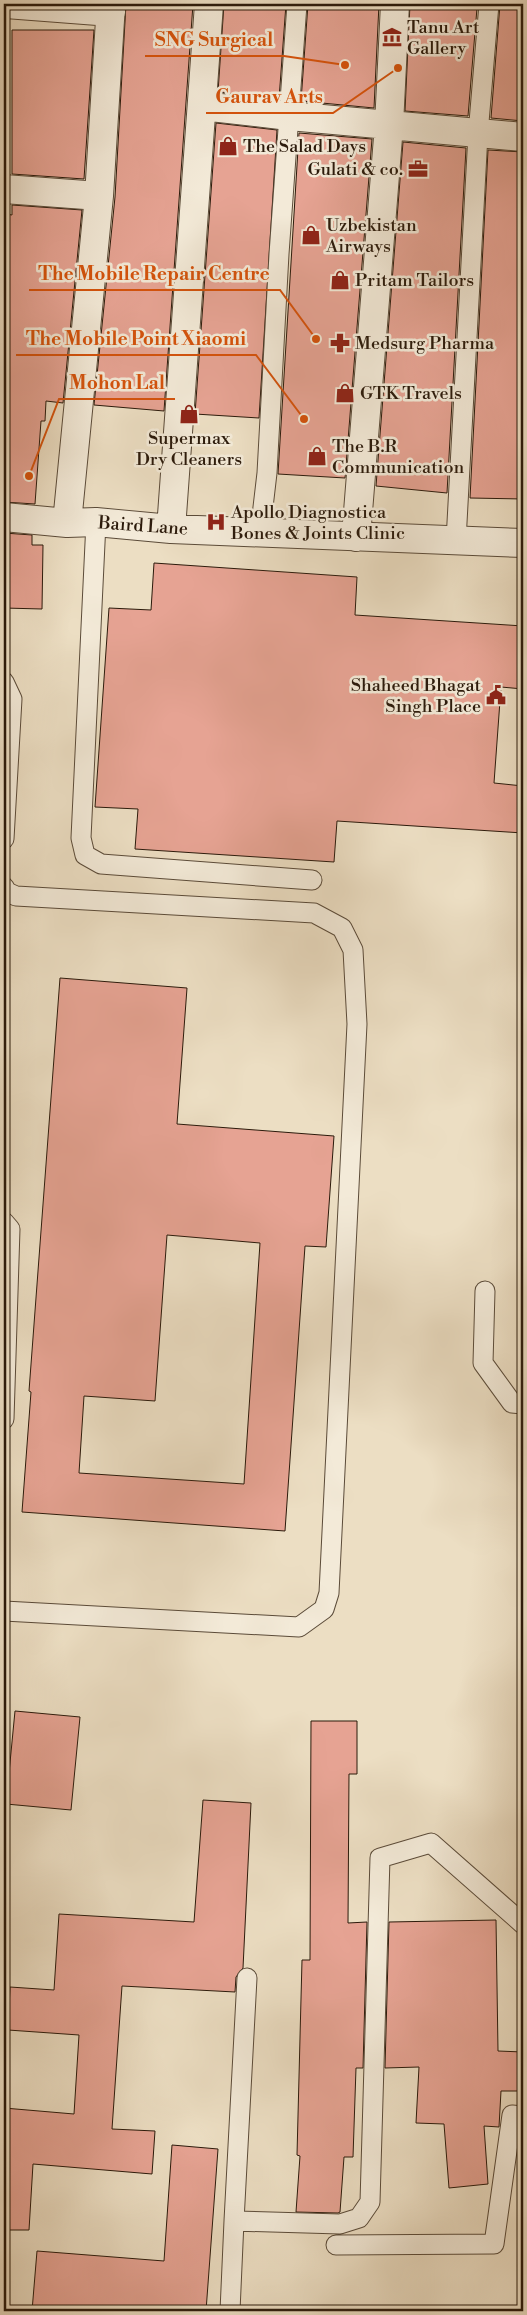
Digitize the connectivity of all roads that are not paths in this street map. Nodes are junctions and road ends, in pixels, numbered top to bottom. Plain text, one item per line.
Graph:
1 (6, 4) edge
2 (210, 4) edge
3 (297, 4) edge
4 (395, 4) edge
5 (489, 4) edge
6 (111, 8) edge
7 (202, 106) junction
8 (288, 116) junction
9 (389, 125) junction
10 (478, 134) junction
11 (523, 137) edge
12 (4, 189) edge
13 (99, 196) junction
14 (4, 516) edge
15 (96, 522) junction
16 (67, 523) junction
17 (171, 529) junction
18 (260, 533) junction
19 (356, 537) junction
20 (456, 541) junction
21 (523, 543) edge
22 (4, 682) edge
23 (4, 840) edge
24 (312, 880) dead end
25 (4, 887) edge
26 (4, 1222) edge
27 (485, 1292) dead end
28 (523, 1404) edge
29 (4, 1419) edge
30 (4, 1611) edge
31 (523, 1924) edge
32 (247, 1978) dead end
33 (523, 2116) edge
34 (234, 2221) junction
35 (336, 2245) dead end
36 (230, 2311) edge

1 - 6 street
2 - 7 street
3 - 8 lane
4 - 9 street
5 - 10 lane
6 - 13 street
7 - 8 street
7 - 17 street
8 - 9 street
8 - 18 lane
9 - 10 street
9 - 19 street
10 - 11 street
10 - 20 lane
12 - 13 street
13 - 16 street
14 - 16 street, Baird Lane
15 - 16 street, Baird Lane
15 - 17 street, Baird Lane
15 - 24 lane
17 - 18 street, Baird Lane
18 - 19 street, Baird Lane
19 - 20 street, Baird Lane
20 - 21 street, Baird Lane
22 - 23 lane
25 - 30 lane
26 - 29 lane
27 - 28 lane
31 - 34 lane
32 - 34 lane
33 - 35 lane
34 - 36 lane

